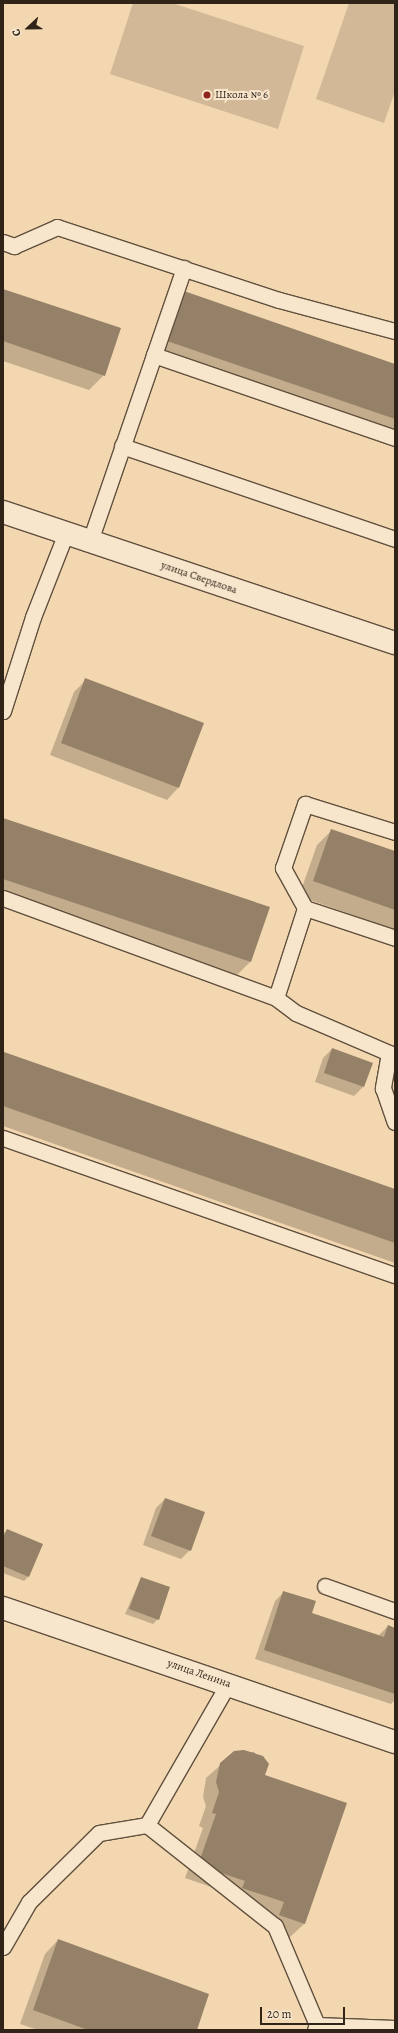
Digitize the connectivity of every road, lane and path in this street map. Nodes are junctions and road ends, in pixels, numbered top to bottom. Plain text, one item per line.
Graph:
1 (3, 242) edge
2 (184, 268) junction
3 (395, 331) edge
4 (154, 355) junction
5 (395, 438) edge
6 (122, 446) junction
7 (3, 512) edge
8 (66, 533) junction
9 (395, 539) edge
10 (90, 541) junction
11 (395, 643) edge
12 (3, 711) edge
13 (395, 832) edge
14 (3, 898) edge
15 (305, 908) junction
16 (395, 938) edge
17 (276, 998) junction
18 (395, 1122) edge
19 (3, 1138) edge
20 (395, 1275) edge
21 (325, 1586) dead end
22 (3, 1608) edge
23 (395, 1611) edge
24 (228, 1684) junction
25 (395, 1742) edge
26 (147, 1825) junction
27 (3, 1948) edge
28 (316, 2027) edge
29 (395, 2028) edge

1 - 2 lane
2 - 3 lane
2 - 4 lane
4 - 5 lane
4 - 6 lane
6 - 9 lane
6 - 10 lane
7 - 8 main road, улица Свердлова
8 - 10 main road, улица Свердлова
8 - 12 lane
10 - 11 main road, улица Свердлова
13 - 15 lane
14 - 17 lane
15 - 16 lane
15 - 17 lane
17 - 18 lane
19 - 20 lane
21 - 23 lane
22 - 24 main road, улица Ленина
24 - 25 main road, улица Ленина
24 - 26 lane
26 - 27 lane
26 - 28 lane
28 - 29 lane

